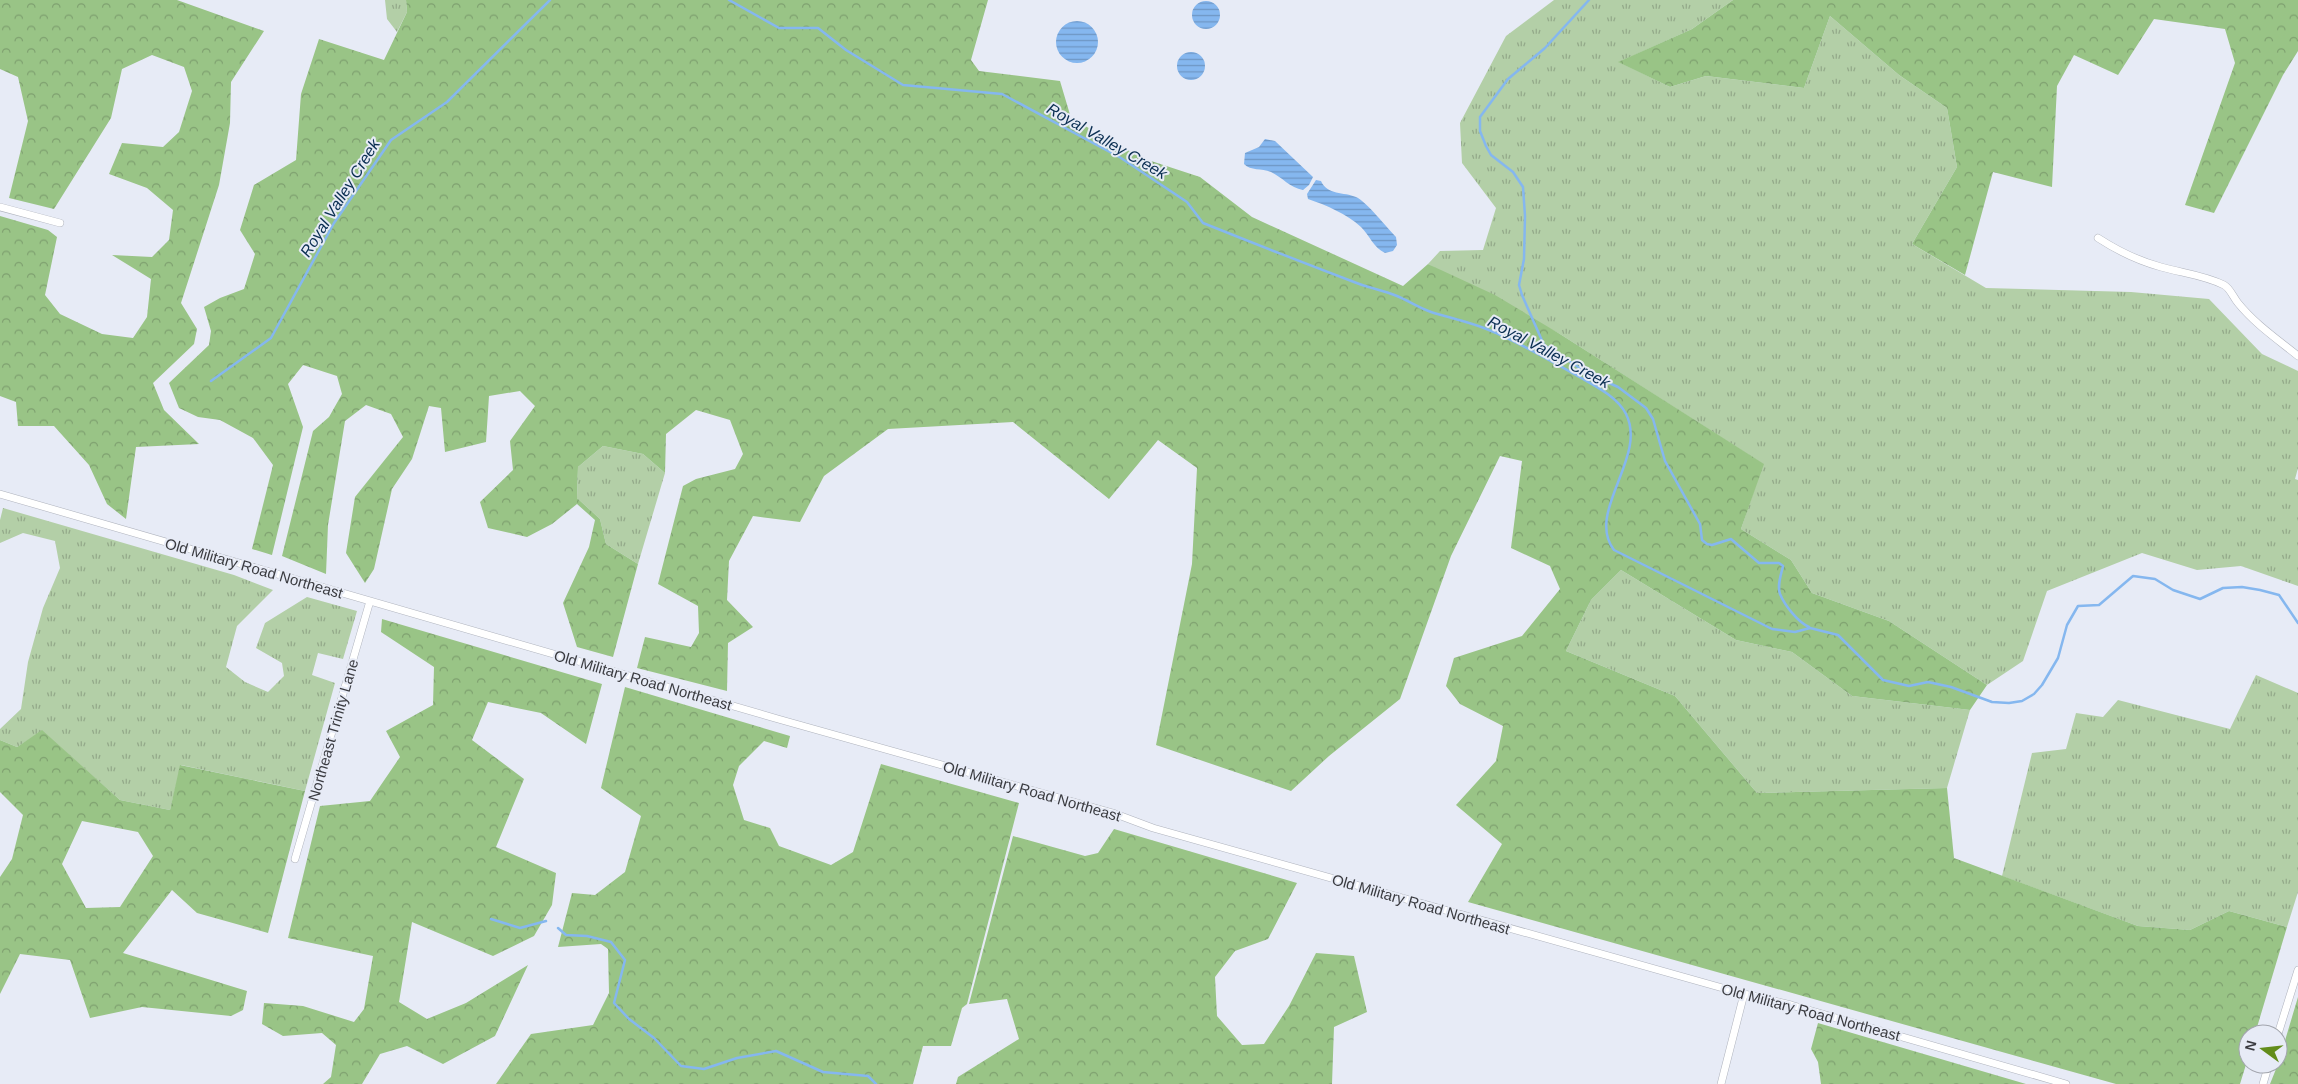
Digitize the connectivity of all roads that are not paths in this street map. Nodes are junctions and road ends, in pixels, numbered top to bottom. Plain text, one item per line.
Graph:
1 (0, 207) edge
2 (60, 223) dead end
3 (2098, 238) dead end
4 (2298, 356) edge
5 (0, 494) edge
6 (370, 601) junction
7 (295, 859) dead end
8 (2298, 970) edge
9 (1744, 994) junction
10 (2281, 1024) edge
11 (1721, 1084) edge
12 (2066, 1084) edge

1 - 2 street
3 - 4 street
5 - 6 street, Old Military Road Northeast
6 - 7 street, Northeast Trinity Lane
6 - 9 street, Old Military Road Northeast
8 - 10 street
9 - 11 street
9 - 12 street, Old Military Road Northeast

